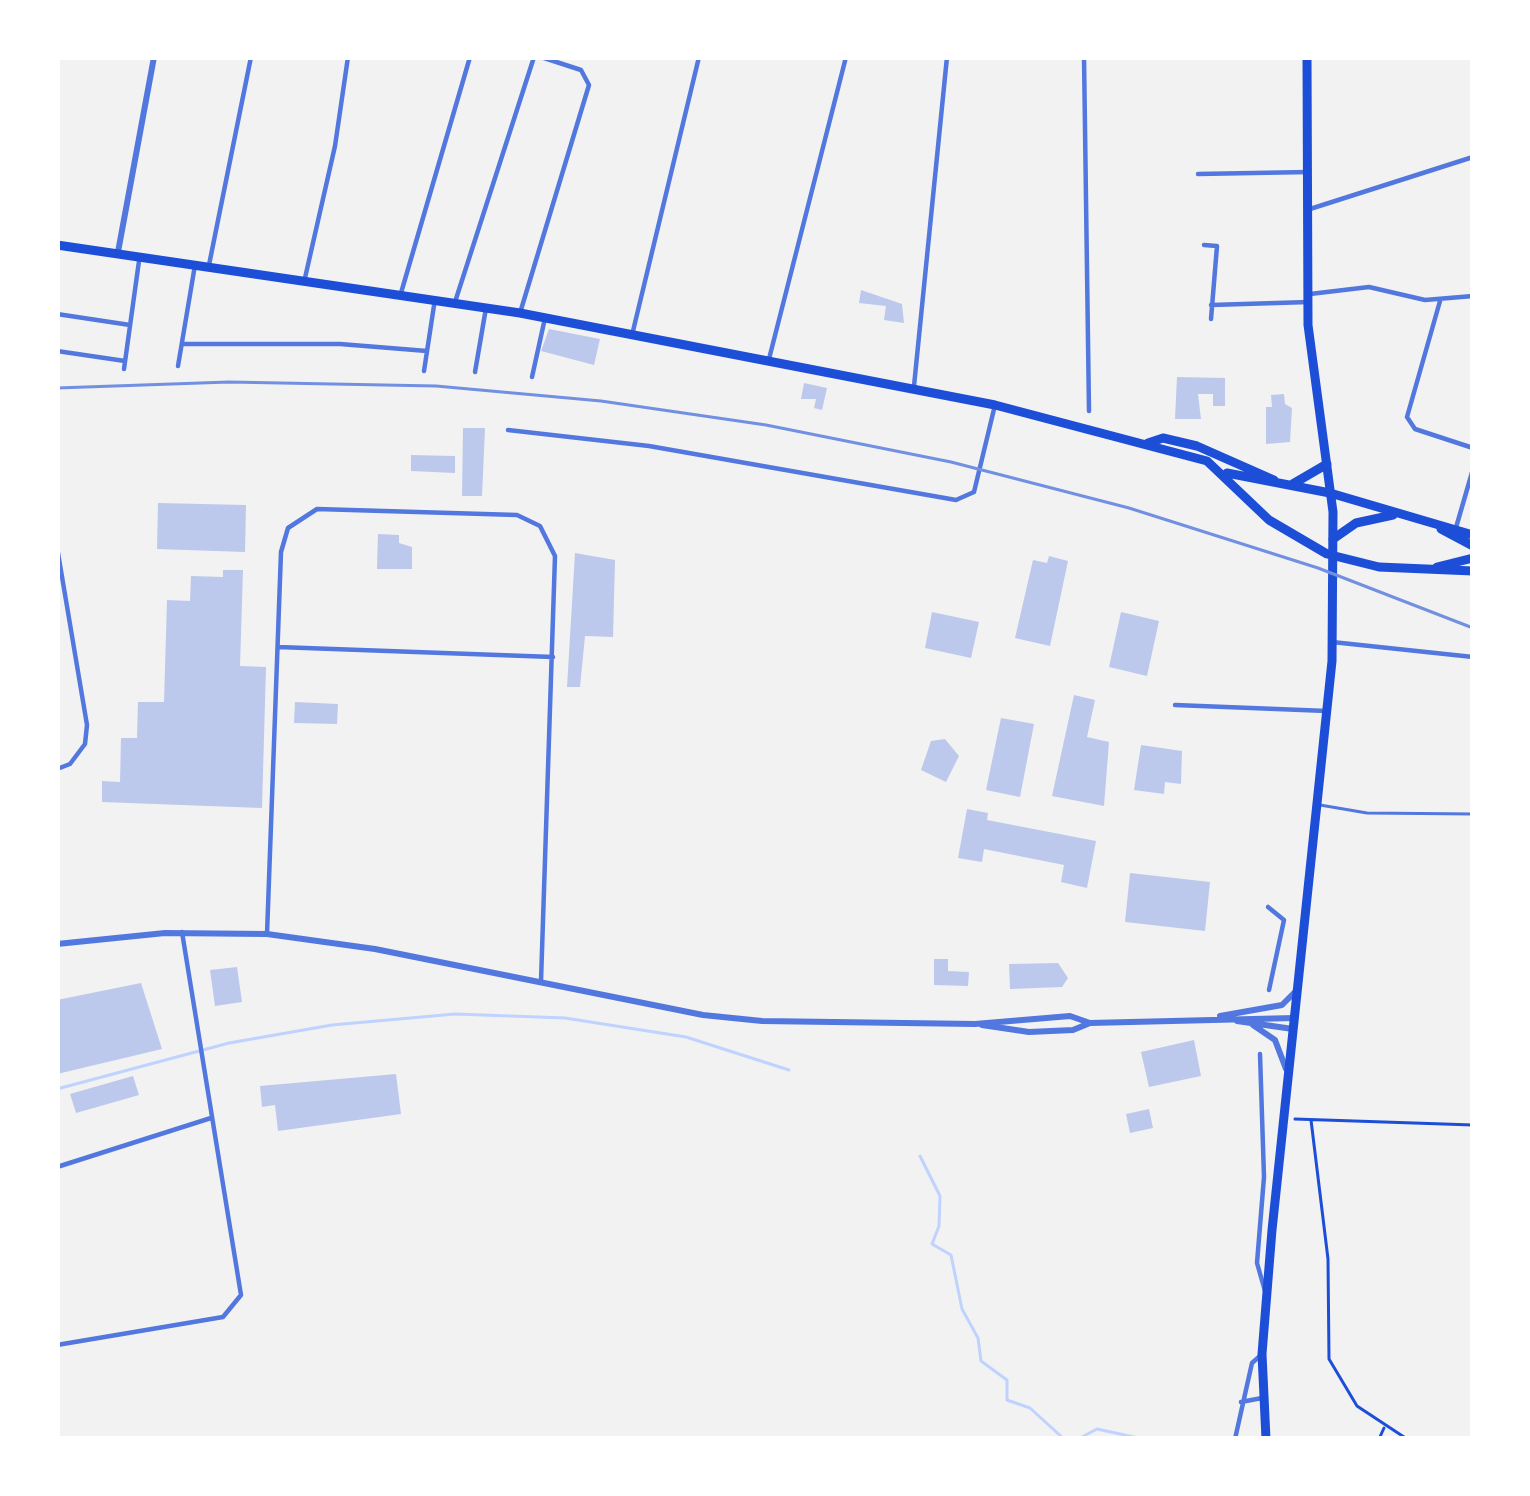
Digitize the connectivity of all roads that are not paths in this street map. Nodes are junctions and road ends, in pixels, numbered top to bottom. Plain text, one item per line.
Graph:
1 (154, 57) edge
2 (251, 57) edge
3 (348, 57) edge
4 (470, 57) edge
5 (538, 57) edge
6 (573, 57) edge
7 (700, 57) edge
8 (847, 57) edge
9 (947, 57) edge
10 (1084, 57) edge
11 (1307, 57) edge
12 (571, 66) junction
13 (1473, 157) edge
14 (1309, 172) junction
15 (1198, 174) dead end
16 (1310, 209) junction
17 (57, 245) edge
18 (1204, 245) dead end
19 (118, 252) junction
20 (140, 255) junction
21 (195, 263) junction
22 (209, 265) junction
23 (305, 278) junction
24 (401, 293) junction
25 (1473, 296) edge
26 (1309, 298) junction
27 (435, 299) junction
28 (1440, 301) junction
29 (455, 302) junction
30 (1211, 305) junction
31 (487, 308) junction
32 (520, 313) junction
33 (57, 314) edge
34 (545, 318) junction
35 (1211, 319) dead end
36 (130, 325) junction
37 (633, 333) junction
38 (182, 344) junction
39 (57, 351) edge
40 (427, 351) junction
41 (769, 359) junction
42 (178, 366) dead end
43 (424, 371) dead end
44 (475, 372) dead end
45 (532, 377) dead end
46 (914, 388) junction
47 (995, 405) junction
48 (1089, 411) dead end
49 (508, 430) dead end
50 (1148, 443) junction
51 (1473, 448) edge
52 (1327, 464) junction
53 (1473, 470) edge
54 (1222, 471) junction
55 (1274, 480) junction
56 (1291, 484) junction
57 (1330, 493) junction
58 (1399, 514) junction
59 (1454, 532) junction
60 (1473, 535) edge
61 (1333, 539) junction
62 (1473, 546) edge
63 (57, 548) edge
64 (1473, 558) edge
65 (1437, 567) junction
66 (1473, 572) edge
67 (1332, 642) junction
68 (278, 647) junction
69 (553, 657) junction
70 (1473, 657) edge
71 (1174, 705) dead end
72 (1327, 710) junction
73 (57, 769) edge
74 (1319, 805) junction
75 (1473, 814) edge
76 (1268, 907) dead end
77 (182, 932) junction
78 (267, 934) junction
79 (1281, 942) junction
80 (57, 944) edge
81 (1303, 945) junction
82 (541, 984) junction
83 (1298, 988) junction
84 (1269, 990) dead end
85 (1205, 1020) junction
86 (1233, 1020) junction
87 (1090, 1023) junction
88 (1293, 1023) junction
89 (975, 1024) junction
90 (1252, 1025) junction
91 (1260, 1054) dead end
92 (1288, 1078) junction
93 (211, 1118) junction
94 (1264, 1150) junction
95 (1280, 1156) junction
96 (57, 1168) edge
97 (1267, 1296) junction
98 (57, 1345) edge
99 (1262, 1354) junction
100 (1262, 1398) junction
101 (1241, 1402) junction
102 (1235, 1439) edge
103 (1266, 1439) edge

1 - 19 street
2 - 22 street
3 - 23 street
4 - 24 street
5 - 12 street
5 - 29 street
6 - 12 street
7 - 37 street
8 - 41 street
9 - 46 street
10 - 48 street
11 - 14 main road
12 - 32 street
13 - 16 street
14 - 15 street
14 - 16 main road
16 - 26 main road
17 - 19 main road
18 - 30 street
19 - 20 main road
20 - 21 main road
20 - 36 street
21 - 22 main road
21 - 38 street
22 - 23 main road
23 - 24 main road
24 - 27 main road
25 - 28 street
26 - 28 street
26 - 30 street
26 - 52 main road
27 - 29 main road
27 - 40 street
28 - 51 street
29 - 31 main road
30 - 35 street
31 - 32 main road
31 - 44 street
32 - 34 main road
33 - 36 street
34 - 37 main road
34 - 45 street
36 - 39 street
37 - 41 main road
38 - 40 street
38 - 42 street
40 - 43 street
41 - 46 main road
46 - 47 main road
47 - 49 street
47 - 50 main road
50 - 54 main road
50 - 55 main road
52 - 56 main road
52 - 57 main road
53 - 59 street
54 - 55 main road
54 - 65 main road
55 - 56 main road
56 - 57 main road
57 - 58 main road
57 - 61 main road
58 - 59 main road
58 - 61 main road
59 - 60 main road
59 - 62 main road
61 - 67 main road
63 - 73 street
64 - 65 main road
65 - 66 main road
67 - 70 street
67 - 72 main road
68 - 69 street
68 - 69 street
68 - 78 street
69 - 82 street
71 - 72 street
72 - 74 main road
74 - 75 lane
74 - 81 main road
76 - 79 street
77 - 78 street
77 - 80 street
77 - 93 street
78 - 82 street
79 - 81 street
79 - 84 street
81 - 83 main road
82 - 89 street
83 - 85 street
83 - 88 main road
85 - 86 street
85 - 87 street
86 - 88 street
86 - 90 street
87 - 89 street
87 - 89 street
88 - 90 street
88 - 92 main road
90 - 92 street
91 - 94 street
92 - 95 main road
93 - 96 street
93 - 98 street
94 - 95 street
94 - 97 street
95 - 97 main road
97 - 99 main road
99 - 100 main road
99 - 101 street
100 - 101 street
100 - 103 main road
101 - 102 street

